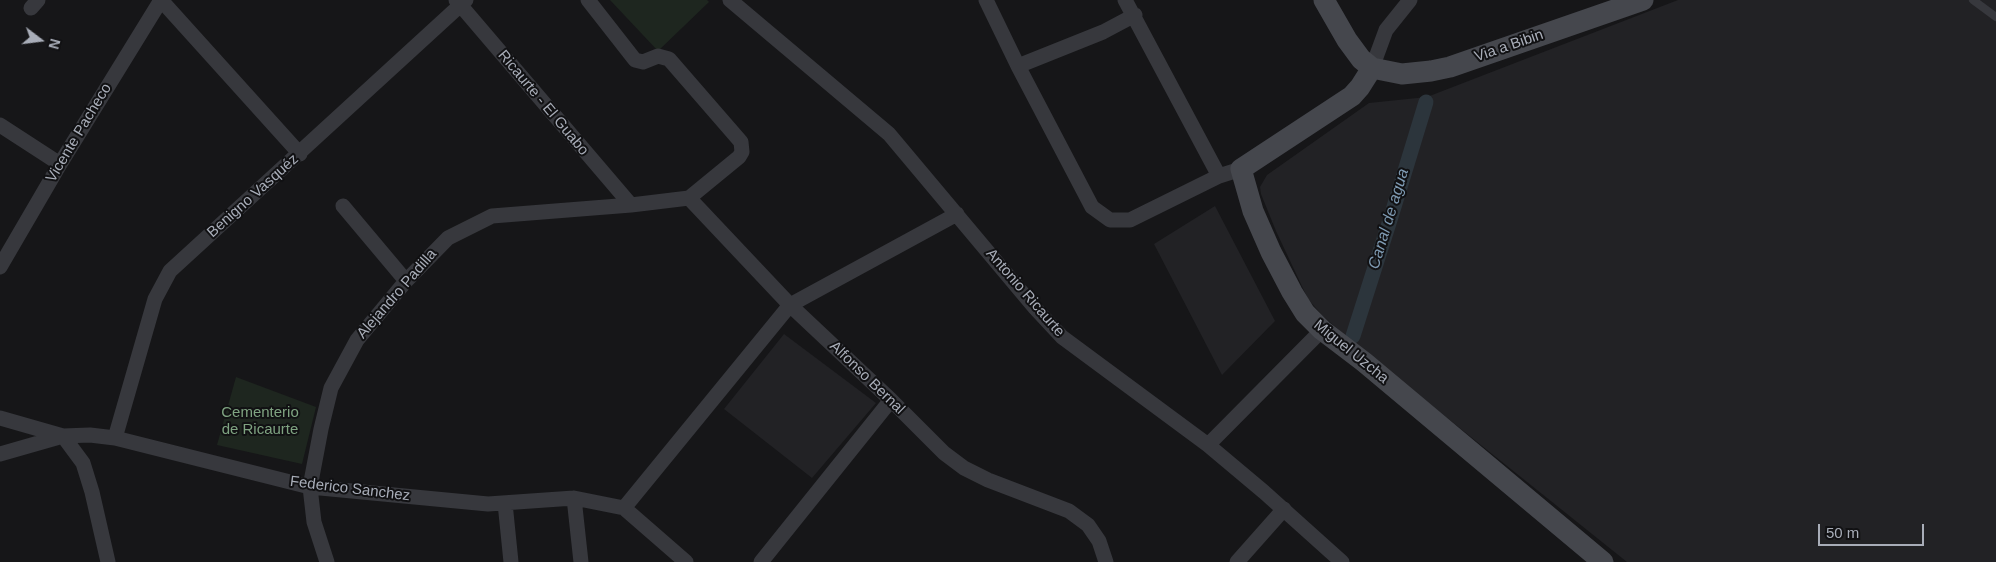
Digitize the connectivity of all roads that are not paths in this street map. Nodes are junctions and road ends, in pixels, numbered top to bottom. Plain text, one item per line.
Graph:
1 (161, 0) edge
2 (588, 0) edge
3 (730, 0) edge
4 (986, 0) edge
5 (1125, 0) edge
6 (1324, 0) edge
7 (1410, 0) edge
8 (1643, 0) edge
9 (1973, 0) edge
10 (461, 2) edge
11 (1135, 15) junction
12 (1996, 17) edge
13 (1018, 66) junction
14 (1372, 68) junction
15 (0, 125) edge
16 (300, 154) junction
17 (60, 164) junction
18 (1240, 169) junction
19 (1220, 176) junction
20 (689, 198) junction
21 (631, 205) junction
22 (342, 206) dead end
23 (956, 214) junction
24 (0, 267) edge
25 (406, 281) junction
26 (790, 305) junction
27 (1322, 330) junction
28 (891, 400) junction
29 (0, 418) edge
30 (63, 436) junction
31 (115, 438) junction
32 (1208, 445) junction
33 (0, 454) edge
34 (310, 487) junction
35 (574, 498) junction
36 (505, 503) junction
37 (624, 508) junction
38 (1284, 509) junction
39 (108, 562) edge
40 (327, 562) edge
41 (511, 562) edge
42 (581, 562) edge
43 (686, 562) edge
44 (761, 562) edge
45 (1106, 562) edge
46 (1237, 562) edge
47 (1342, 562) edge
48 (1603, 562) edge

1 - 16 street
1 - 17 street, Vicente Pacheco
2 - 20 street
3 - 23 street, Antonio Ricaurte
4 - 13 street
5 - 11 street
6 - 14 main road
7 - 14 street
8 - 14 main road, Via a Bibin
9 - 12 lane
10 - 16 street, Benigno Vasquéz
10 - 21 street, Ricaurte - El Guabo
11 - 13 street
11 - 19 street
13 - 19 street
14 - 18 main road
15 - 17 street
16 - 31 street, Benigno Vasquéz
17 - 24 street, Vicente Pacheco
18 - 19 street
18 - 27 main road, Miguel Uzcha
20 - 21 street
20 - 26 street, Alfonso Bernal
21 - 25 street, Alejandro Padilla
22 - 25 street
23 - 26 street
23 - 32 street, Antonio Ricaurte
25 - 34 street, Alejandro Padilla
26 - 28 street, Alfonso Bernal
26 - 37 street
27 - 32 street
27 - 48 main road, Miguel Uzcha
28 - 44 street
28 - 45 street, Alfonso Bernal
29 - 30 street, Federico Sanchez
30 - 31 street, Federico Sanchez
30 - 33 street
30 - 39 street
31 - 34 street, Federico Sanchez
32 - 38 street, Antonio Ricaurte
34 - 36 street, Federico Sanchez
34 - 40 street, Alejandro Padilla
35 - 36 street, Federico Sanchez
35 - 37 street, Federico Sanchez
35 - 42 street
36 - 41 street
37 - 43 street, Federico Sanchez
38 - 46 street
38 - 47 street, Antonio Ricaurte

